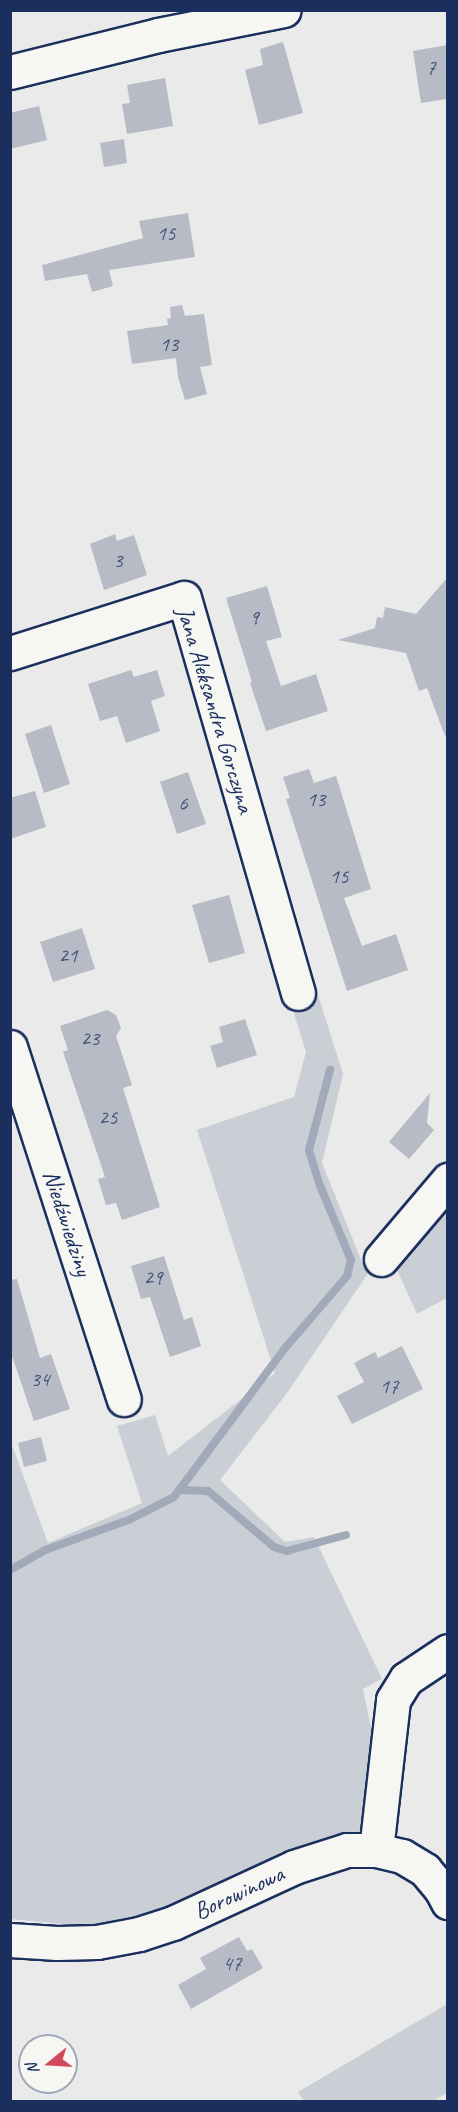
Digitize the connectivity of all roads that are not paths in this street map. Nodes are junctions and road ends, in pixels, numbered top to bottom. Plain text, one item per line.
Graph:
1 (284, 10) edge
2 (154, 23) edge
3 (10, 72) edge
4 (10, 653) edge
5 (298, 993) dead end
6 (10, 1047) edge
7 (447, 1180) edge
8 (381, 1259) dead end
9 (124, 1399) dead end
10 (447, 1652) edge
11 (376, 1850) junction
12 (447, 1902) edge
13 (10, 1940) edge

1 - 2 street
2 - 3 street
4 - 5 street, Jana Aleksandra Gorczyna
6 - 9 street, Niedźwiedziny
7 - 8 street
10 - 11 street
11 - 12 street, Borowinowa
11 - 13 street, Borowinowa

